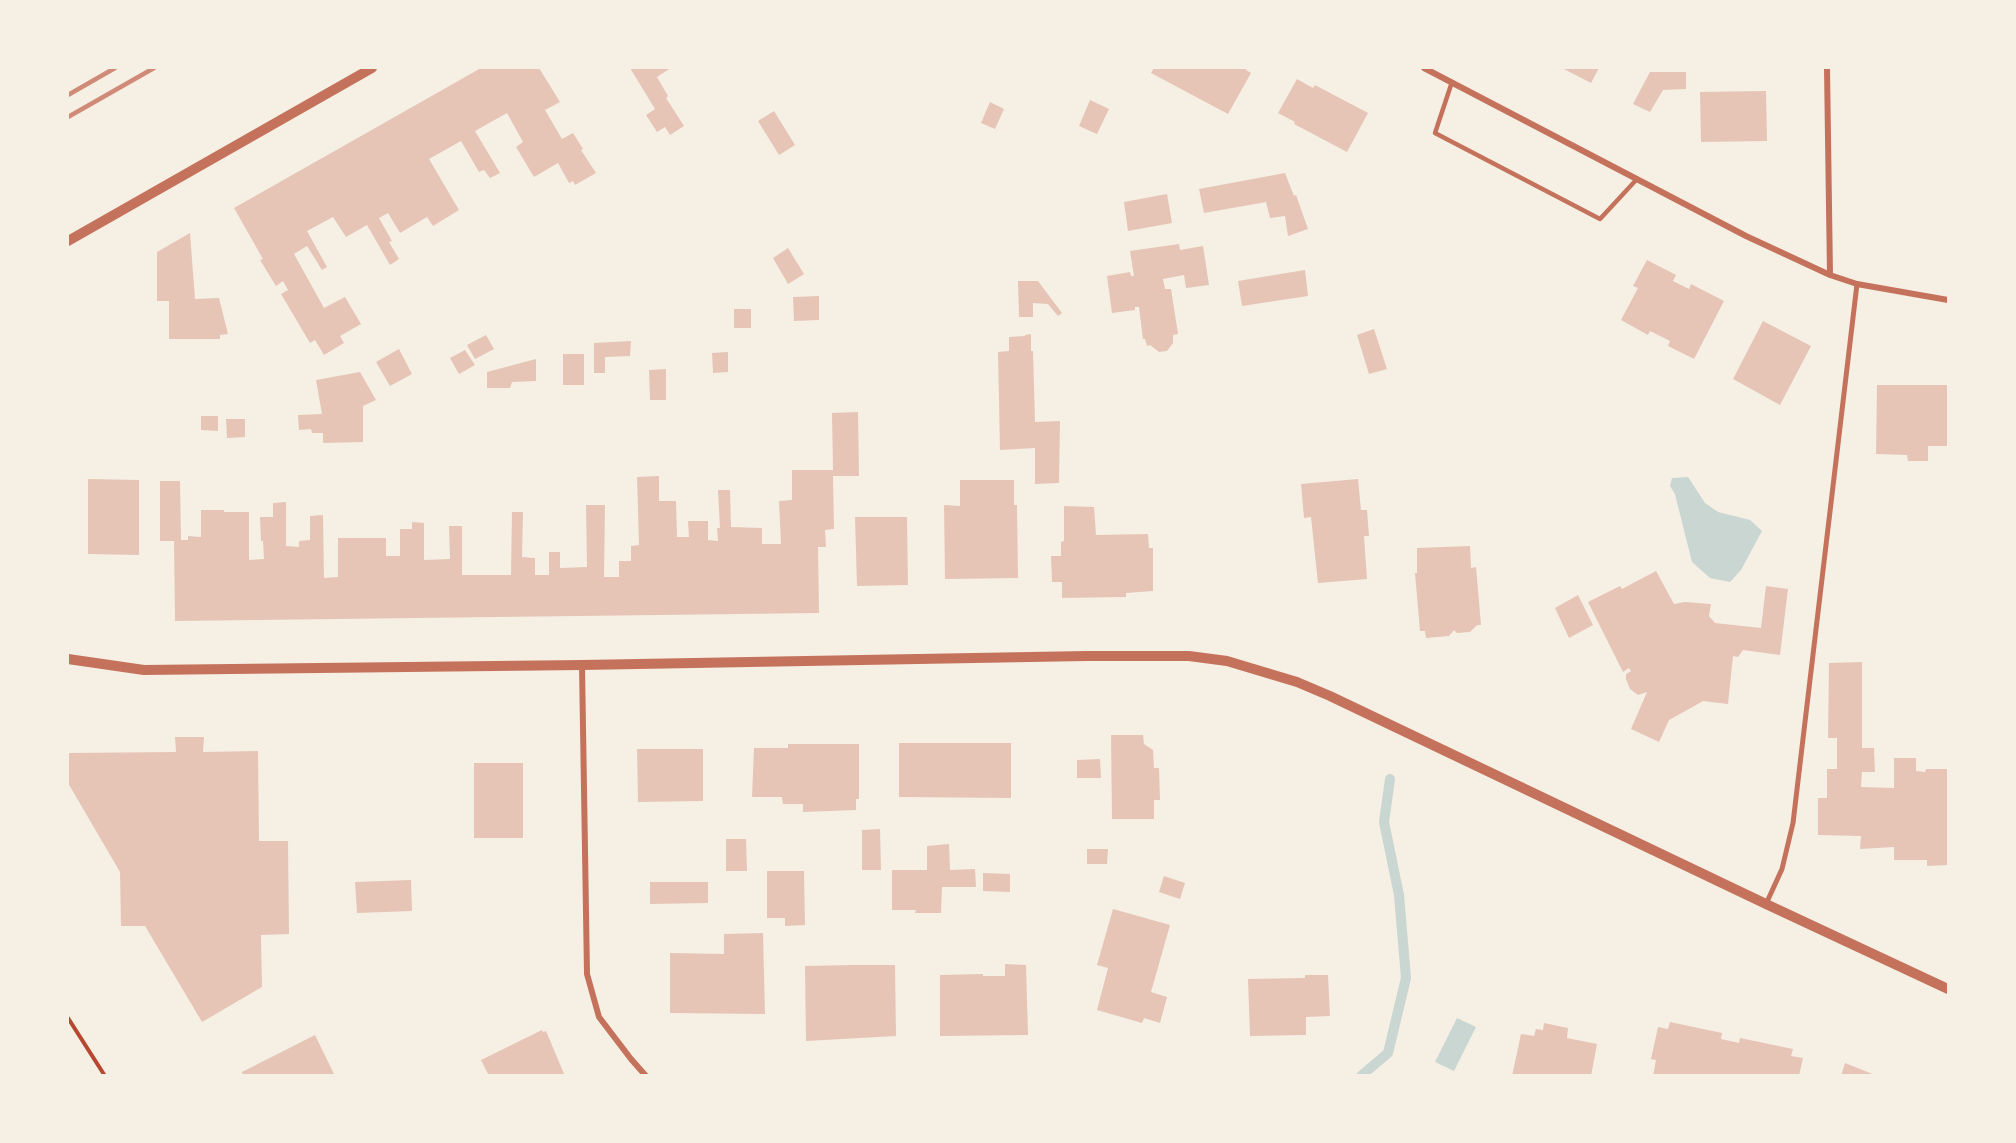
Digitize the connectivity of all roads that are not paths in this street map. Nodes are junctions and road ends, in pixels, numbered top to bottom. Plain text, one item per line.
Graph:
1 (372, 68) edge
2 (1424, 68) edge
3 (1827, 68) edge
4 (1452, 82) junction
5 (1637, 179) junction
6 (68, 241) edge
7 (1830, 275) junction
8 (1857, 284) junction
9 (1948, 300) edge
10 (68, 659) edge
11 (582, 665) junction
12 (1766, 904) junction
13 (1948, 989) edge
14 (646, 1076) edge

1 - 6 street
2 - 4 street
3 - 7 street
4 - 5 street
4 - 5 lane
5 - 7 street
7 - 8 street
8 - 9 street
8 - 12 street
10 - 11 street
11 - 12 street
11 - 14 street
12 - 13 street

